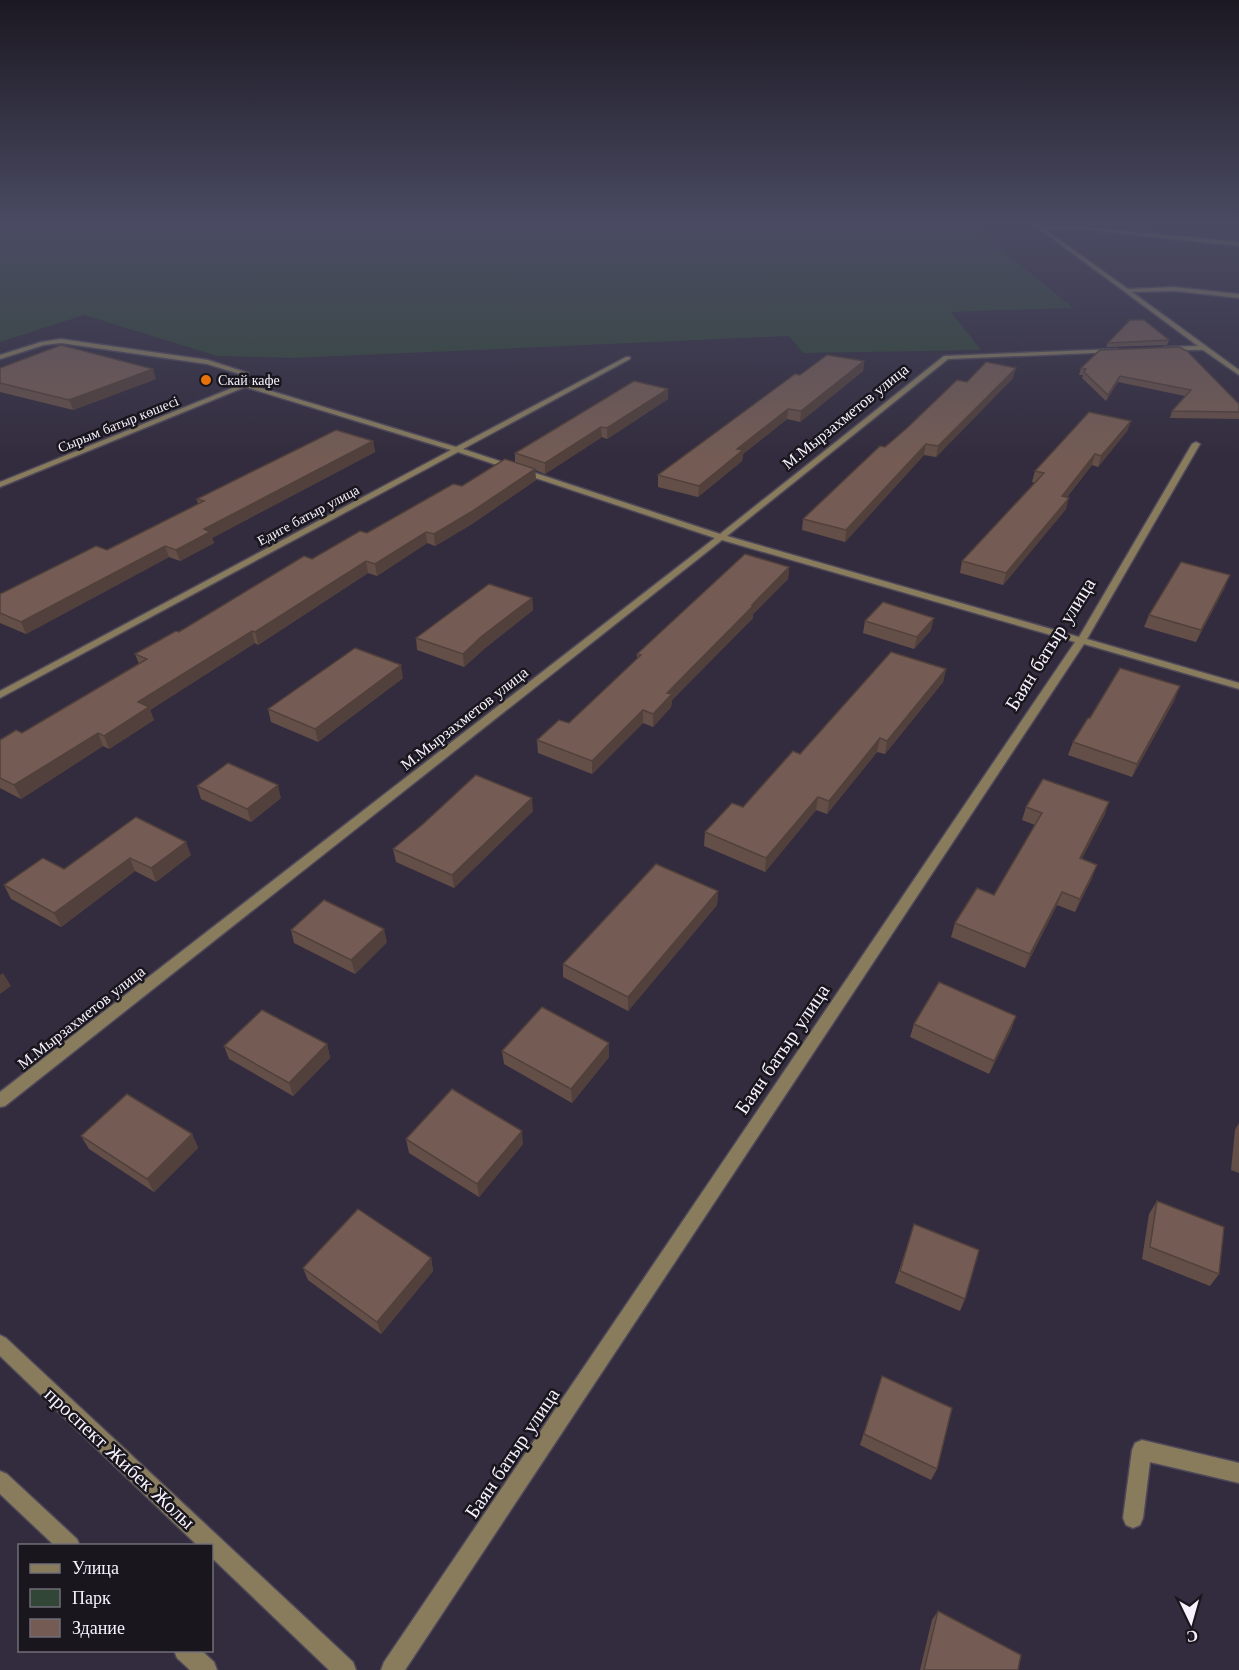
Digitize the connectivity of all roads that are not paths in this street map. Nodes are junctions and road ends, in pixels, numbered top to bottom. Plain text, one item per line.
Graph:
1 (1141, 302) edge
2 (1205, 348) junction
3 (1157, 349) edge
4 (1122, 350) edge
5 (0, 357) edge
6 (628, 358) dead end
7 (1238, 371) edge
8 (245, 385) junction
9 (1196, 444) dead end
10 (458, 450) junction
11 (0, 485) edge
12 (722, 537) junction
13 (1080, 641) junction
14 (1239, 686) edge
15 (0, 695) edge
16 (0, 1101) edge
17 (0, 1344) edge
18 (1239, 1473) edge
19 (0, 1481) edge
20 (1133, 1518) dead end
21 (69, 1544) edge
22 (212, 1544) edge
23 (213, 1545) edge
24 (187, 1652) edge
25 (206, 1670) edge
26 (345, 1670) edge
27 (392, 1670) edge

1 - 2 street
2 - 3 street
2 - 7 street
4 - 12 street, М.Мырзахметов улица
5 - 8 street
6 - 10 street, Едиге батыр улица
8 - 10 street
8 - 11 street, Сырым батыр көшесі
9 - 13 street, Баян батыр улица
10 - 12 street
10 - 15 street, Едиге батыр улица
12 - 13 street
12 - 16 street, М.Мырзахметов улица
13 - 14 street
13 - 27 street, Баян батыр улица
17 - 22 street, проспект Жибек Жолы
18 - 20 street
19 - 21 street
23 - 26 street, проспект Жибек Жолы
24 - 25 street

